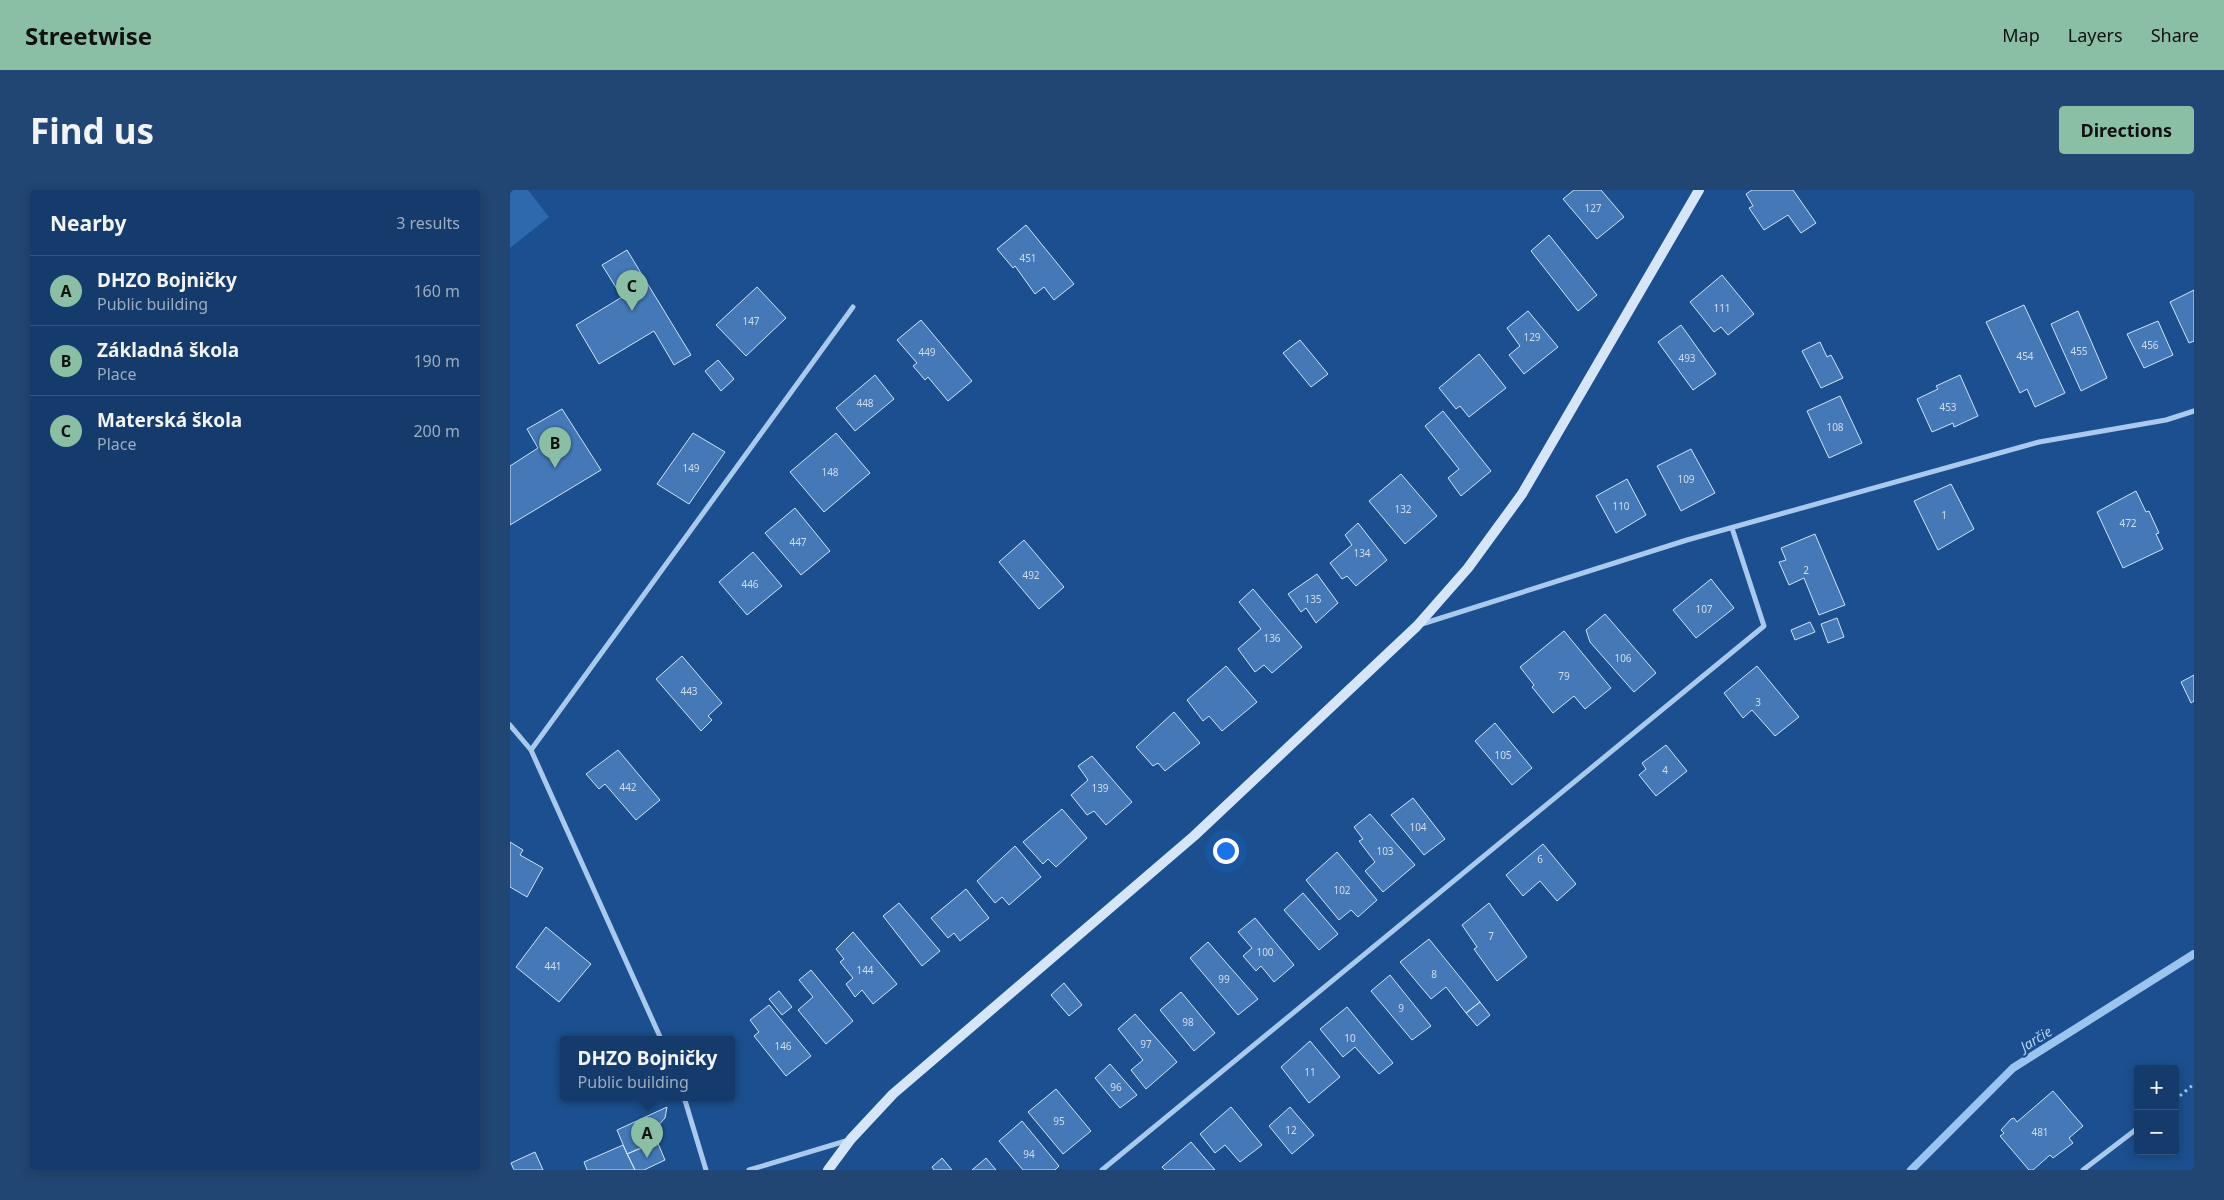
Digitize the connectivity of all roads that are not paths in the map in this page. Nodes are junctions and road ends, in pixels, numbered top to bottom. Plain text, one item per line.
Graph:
1 (1699, 190) edge
2 (853, 307) dead end
3 (2194, 411) edge
4 (1732, 528) junction
5 (1417, 626) junction
6 (510, 726) edge
7 (531, 750) junction
8 (660, 1036) edge
9 (685, 1101) edge
10 (2134, 1131) edge
11 (851, 1139) junction
12 (706, 1170) edge
13 (749, 1170) edge
14 (828, 1170) edge
15 (1102, 1170) edge
16 (2083, 1170) edge

1 - 5 main road
2 - 7 street
3 - 4 street
4 - 5 street
4 - 15 street
5 - 11 main road
6 - 7 street
7 - 8 street
9 - 12 street
10 - 16 street
11 - 13 street
11 - 14 main road

